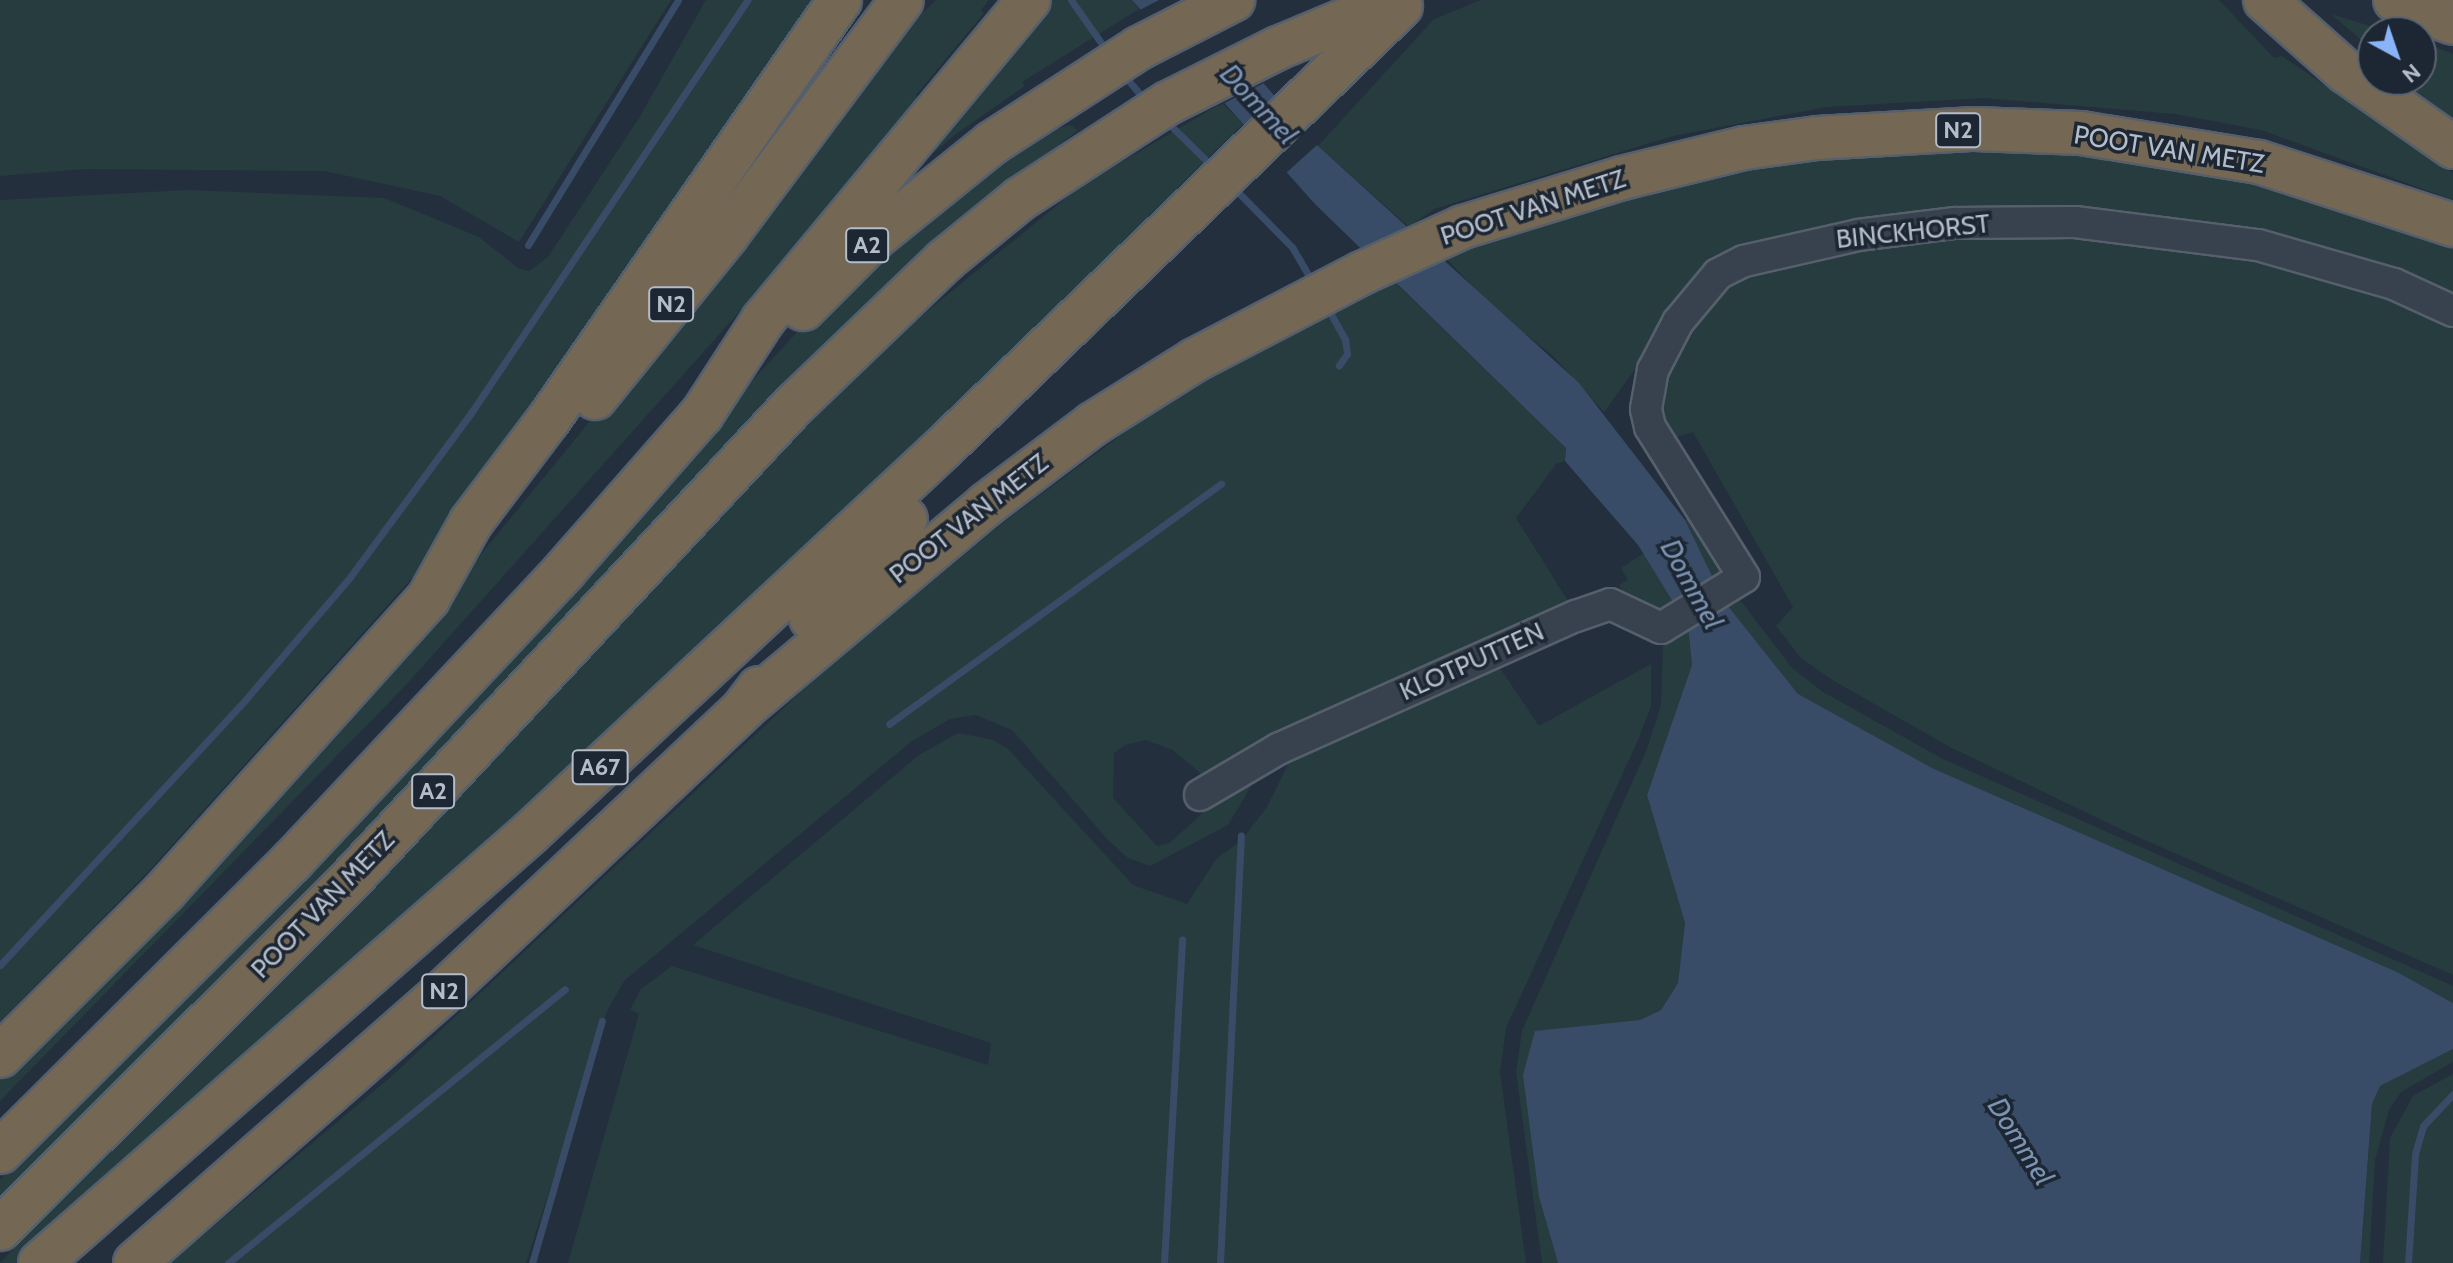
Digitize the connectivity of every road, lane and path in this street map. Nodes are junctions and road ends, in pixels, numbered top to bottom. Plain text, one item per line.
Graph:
1 (840, 0) edge
2 (902, 0) edge
3 (1233, 0) edge
4 (1392, 0) edge
5 (1407, 0) edge
6 (2265, 0) edge
7 (2395, 0) edge
8 (1019, 12) edge
9 (2453, 23) edge
10 (2453, 147) edge
11 (2453, 225) edge
12 (1144, 254) junction
13 (2453, 311) edge
14 (702, 414) junction
15 (1738, 582) joint
16 (428, 599) junction
17 (744, 708) junction
18 (1200, 795) dead end
19 (0, 1056) edge
20 (0, 1152) edge
21 (0, 1229) edge
22 (40, 1263) edge
23 (135, 1263) edge

1 - 16 highway
2 - 16 highway, N2
3 - 14 highway, A2
4 - 21 highway, POOT VAN METZ / A2
5 - 12 highway, A67
6 - 10 highway
7 - 9 highway
8 - 14 highway
11 - 17 highway, POOT VAN METZ / N2
12 - 17 highway, N2
12 - 22 highway, A67
13 - 15 street, BINCKHORST
14 - 20 highway, A2
15 - 18 street, KLOTPUTTEN
16 - 19 highway, N2
17 - 23 highway, N2

